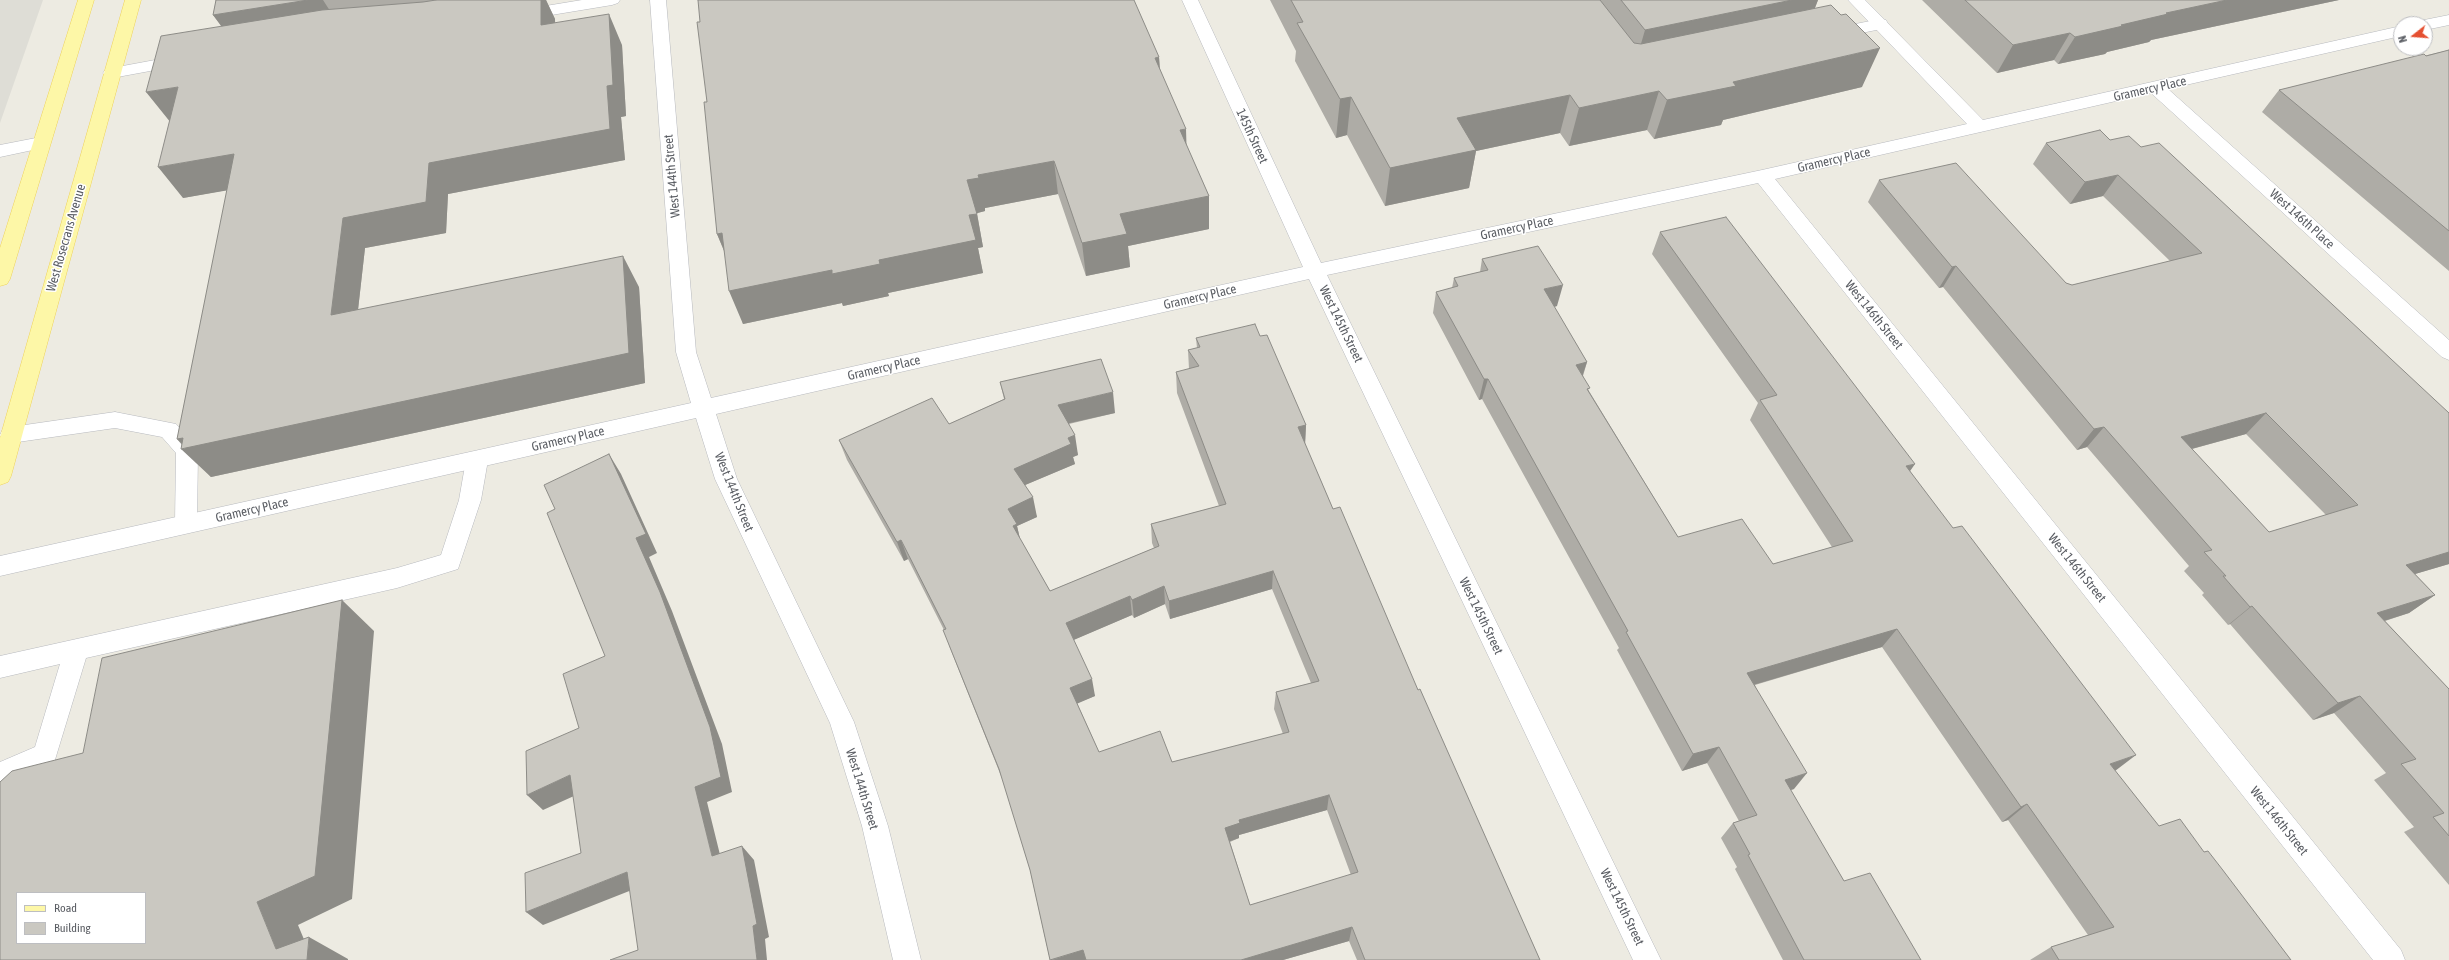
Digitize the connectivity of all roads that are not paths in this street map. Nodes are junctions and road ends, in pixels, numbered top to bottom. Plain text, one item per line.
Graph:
1 (86, 0) edge
2 (133, 0) edge
3 (612, 0) edge
4 (658, 0) edge
5 (1190, 0) edge
6 (1856, 0) edge
7 (502, 17) edge
8 (2449, 20) edge
9 (2433, 23) edge
10 (1880, 24) junction
11 (2393, 33) edge
12 (1819, 37) edge
13 (196, 58) edge
14 (112, 73) junction
15 (2155, 87) junction
16 (1980, 128) junction
17 (41, 143) junction
18 (0, 151) edge
19 (1762, 176) junction
20 (1315, 271) junction
21 (0, 279) edge
22 (2449, 352) edge
23 (703, 409) junction
24 (11, 435) junction
25 (477, 460) junction
26 (0, 476) edge
27 (186, 524) junction
28 (0, 566) edge
29 (76, 650) junction
30 (0, 667) edge
31 (0, 774) edge
32 (907, 960) edge
33 (1647, 960) edge
34 (2391, 960) edge

1 - 17 main road
2 - 14 main road, West Rosecrans Avenue
3 - 7 street
4 - 23 street, West 144th Street
5 - 20 street, 145th Street
6 - 10 street
8 - 9 street
10 - 12 street
10 - 16 street
11 - 15 street, Gramercy Place
13 - 14 street
14 - 24 main road, West Rosecrans Avenue
15 - 16 street, Gramercy Place
15 - 22 street, West 146th Place
16 - 19 street, Gramercy Place
17 - 18 street
17 - 21 main road
19 - 20 street, Gramercy Place
19 - 34 street, West 146th Street
20 - 23 street, Gramercy Place
20 - 33 street, West 145th Street
23 - 25 street, Gramercy Place
23 - 32 street, West 144th Street
24 - 26 main road, West Rosecrans Avenue
24 - 27 street
25 - 27 street, Gramercy Place
25 - 29 street
27 - 28 street, Gramercy Place
29 - 30 street
29 - 31 street

